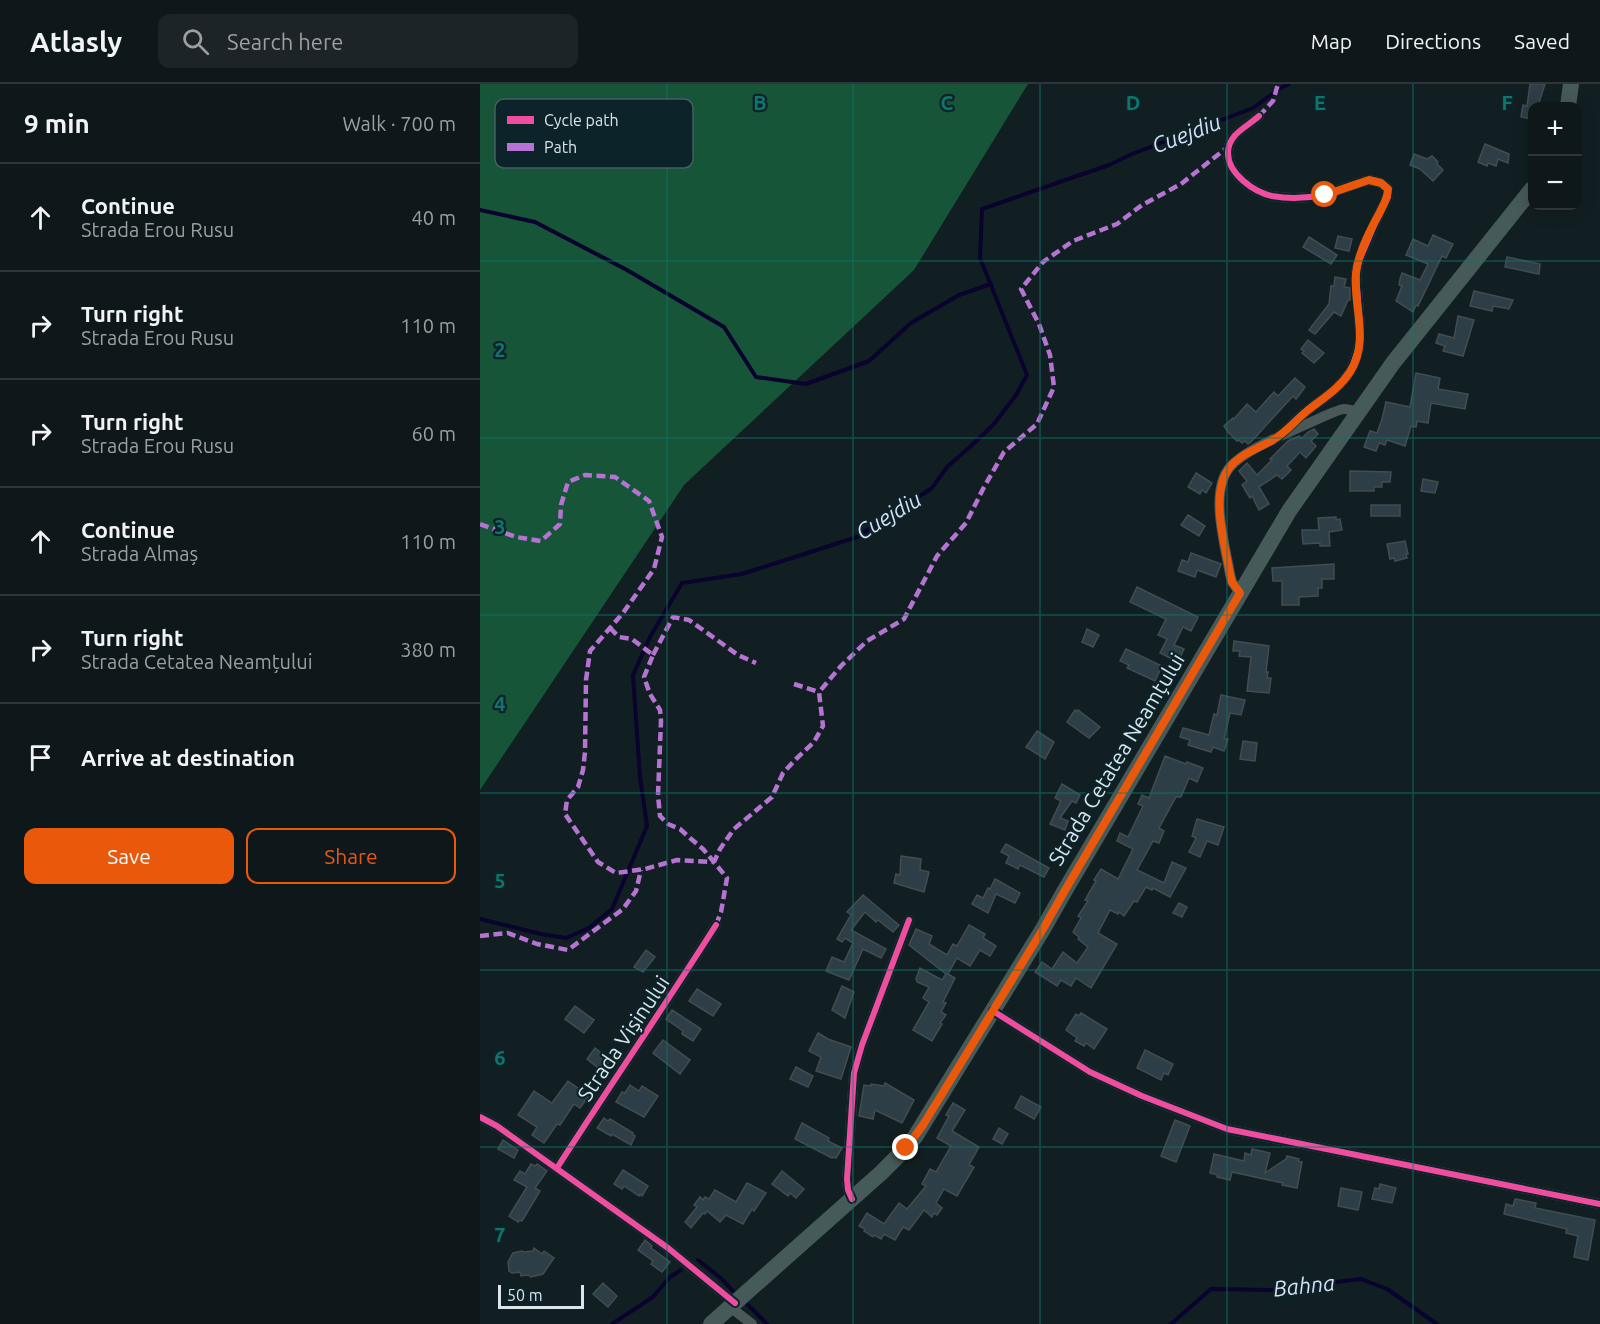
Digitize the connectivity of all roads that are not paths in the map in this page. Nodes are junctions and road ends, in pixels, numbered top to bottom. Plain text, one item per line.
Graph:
1 (1571, 84) edge
2 (1569, 102) edge
3 (1259, 116) dead end
4 (1528, 195) edge
5 (1357, 412) junction
6 (1277, 438) junction
7 (1240, 593) junction
8 (909, 920) dead end
9 (716, 925) dead end
10 (993, 1011) junction
11 (480, 1117) edge
12 (557, 1168) junction
13 (852, 1199) junction
14 (1600, 1204) edge
15 (733, 1305) junction
16 (711, 1324) edge
17 (752, 1324) edge

1 - 2 main road
3 - 6 street
4 - 5 main road, Strada Cetatea Neamțului
5 - 6 street
5 - 7 main road, Strada Cetatea Neamțului
6 - 7 street
7 - 10 main road, Strada Cetatea Neamțului
8 - 13 street
9 - 12 street, Strada Vișinului
10 - 13 main road, Strada Cetatea Neamțului
10 - 14 street
11 - 12 street
12 - 15 street
13 - 15 main road, Strada Cetatea Neamțului
15 - 16 main road, Strada Cetatea Neamțului
15 - 17 street

